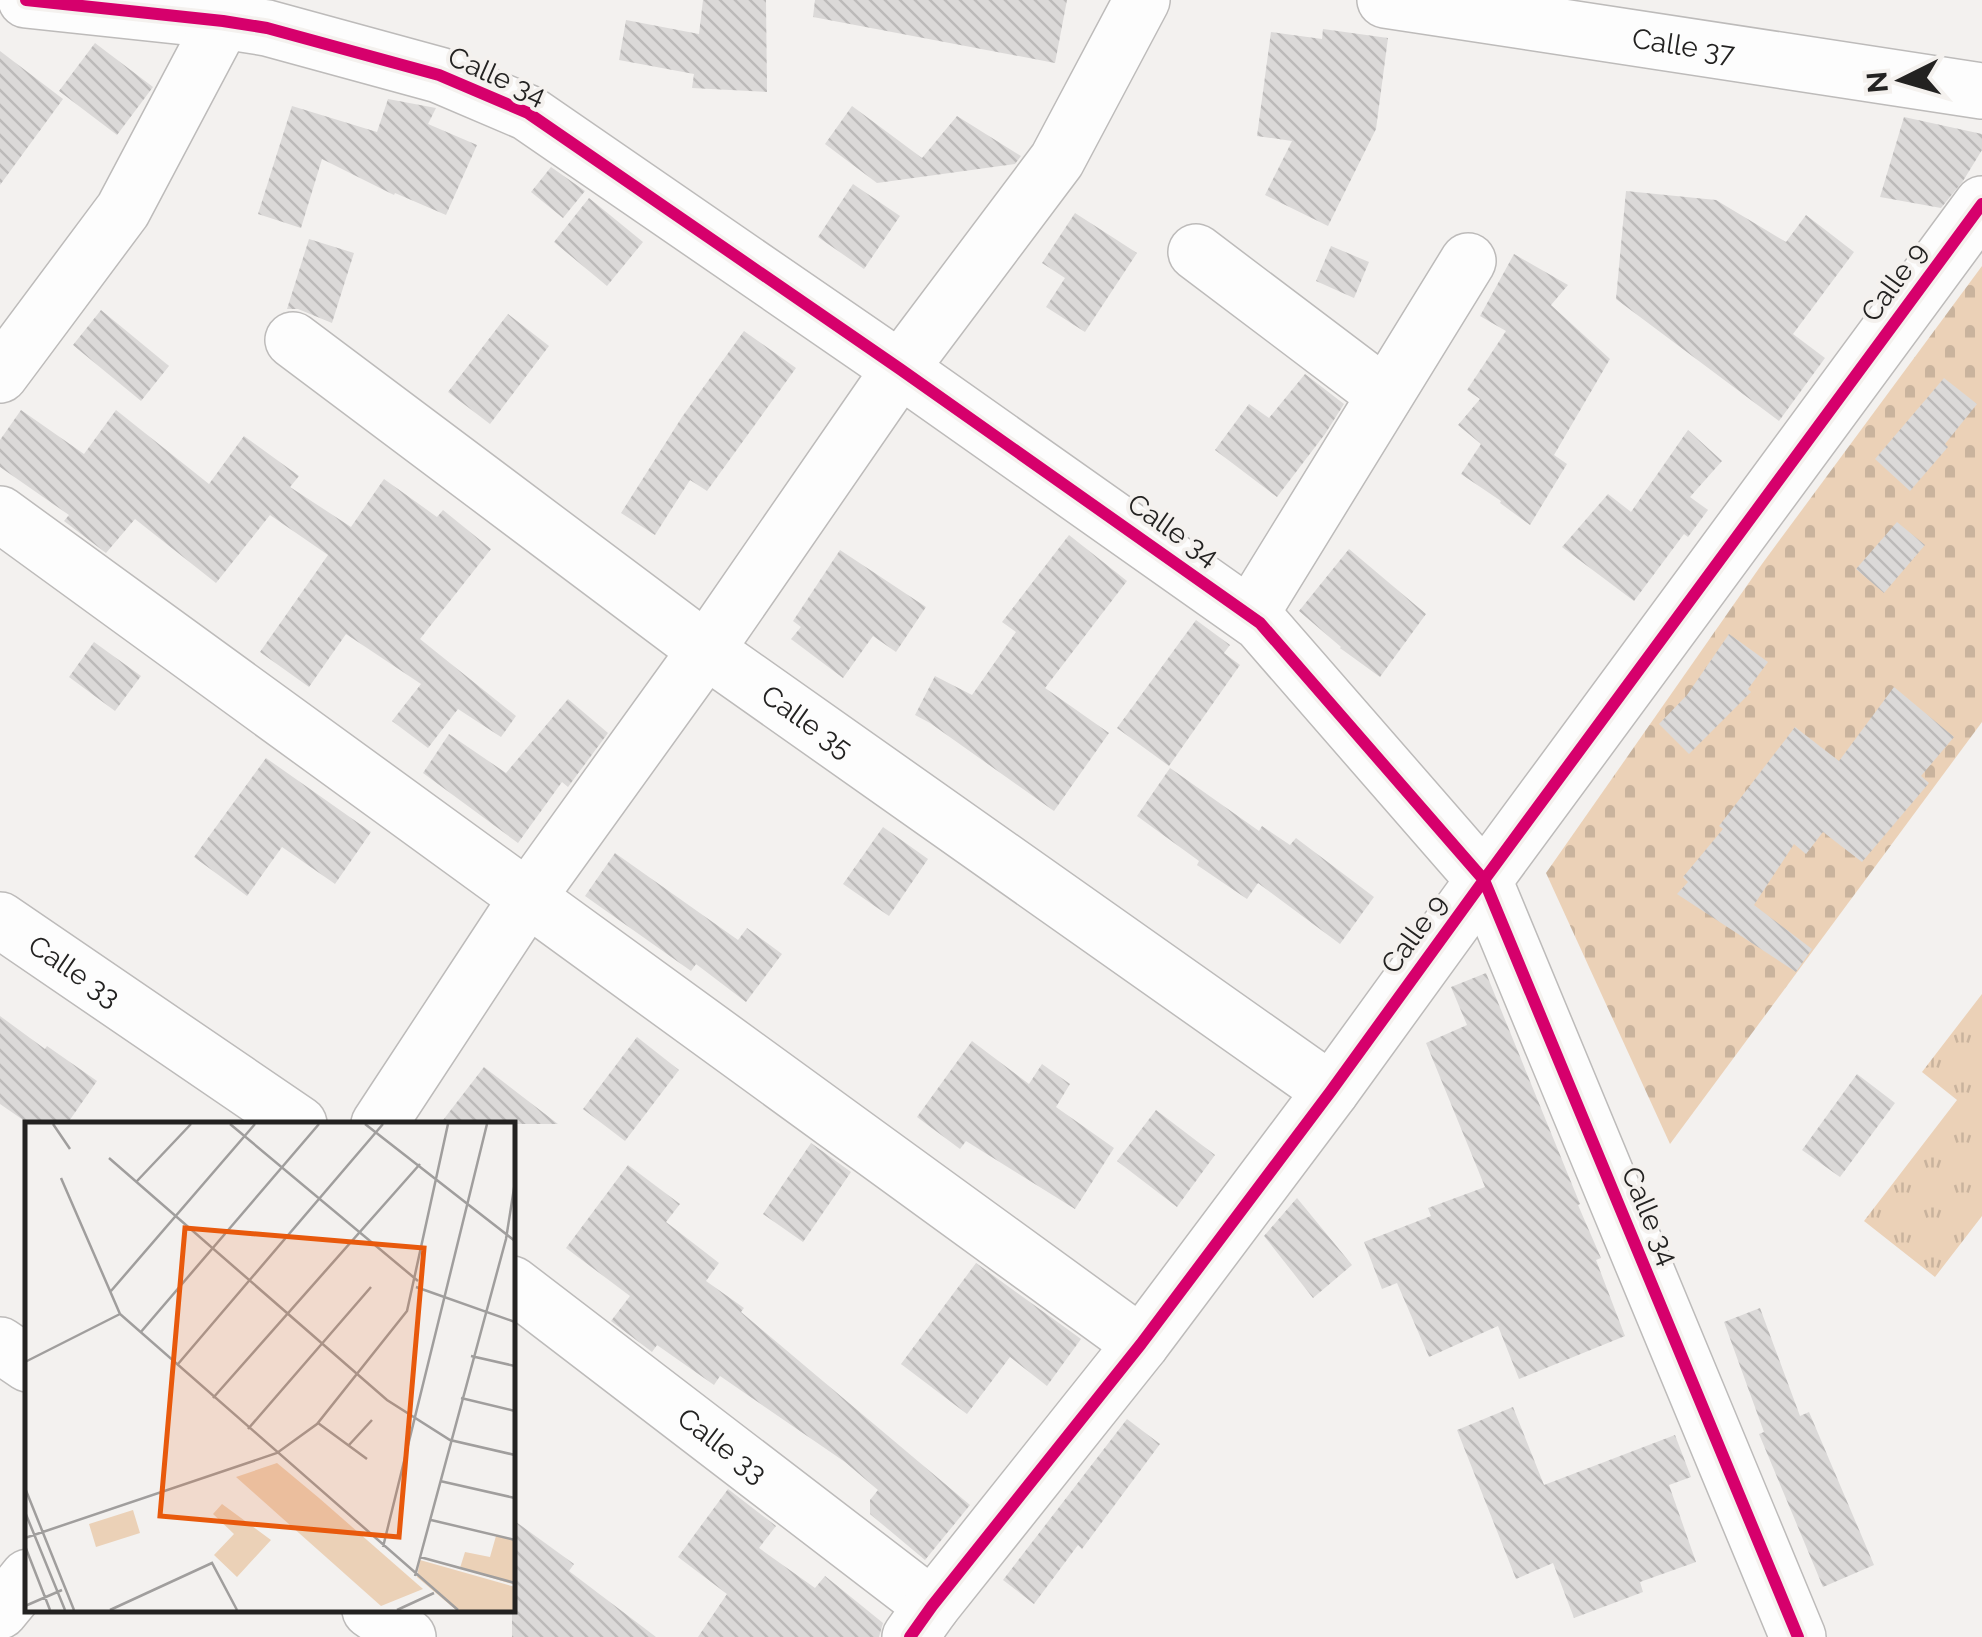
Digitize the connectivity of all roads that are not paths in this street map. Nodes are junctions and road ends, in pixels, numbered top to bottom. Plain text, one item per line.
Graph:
1 (26, 0) edge
2 (1142, 0) edge
3 (1385, 0) edge
4 (256, 16) edge
5 (1982, 91) edge
6 (1982, 204) edge
7 (1196, 252) dead end
8 (1468, 262) dead end
9 (293, 340) dead end
10 (900, 370) junction
11 (0, 375) edge
12 (1386, 395) junction
13 (0, 514) edge
14 (1250, 615) junction
15 (706, 650) junction
16 (1484, 880) junction
17 (528, 896) junction
18 (0, 920) edge
19 (1331, 1091) junction
20 (296, 1122) edge
21 (380, 1122) edge
22 (515, 1286) edge
23 (1140, 1344) junction
24 (0, 1345) edge
25 (25, 1362) edge
26 (25, 1582) edge
27 (0, 1611) edge
28 (373, 1612) edge
29 (921, 1621) edge
30 (408, 1637) edge
31 (1798, 1637) edge

1 - 4 street, Calle 34
2 - 10 street
3 - 5 street, Calle 37
4 - 10 street, Calle 34
4 - 11 street
6 - 16 street, Calle 9
7 - 12 street
8 - 12 street
9 - 15 street, Calle 35
10 - 14 street, Calle 34
10 - 15 street
12 - 14 street
13 - 17 street
14 - 16 street, Calle 34
15 - 17 street
15 - 19 street, Calle 35
16 - 19 street, Calle 9
16 - 31 street, Calle 34
17 - 21 street
17 - 23 street
18 - 20 street, Calle 33
19 - 23 street, Calle 9
22 - 29 street, Calle 33
23 - 29 street, Calle 9
24 - 25 street
26 - 27 street
28 - 30 street

